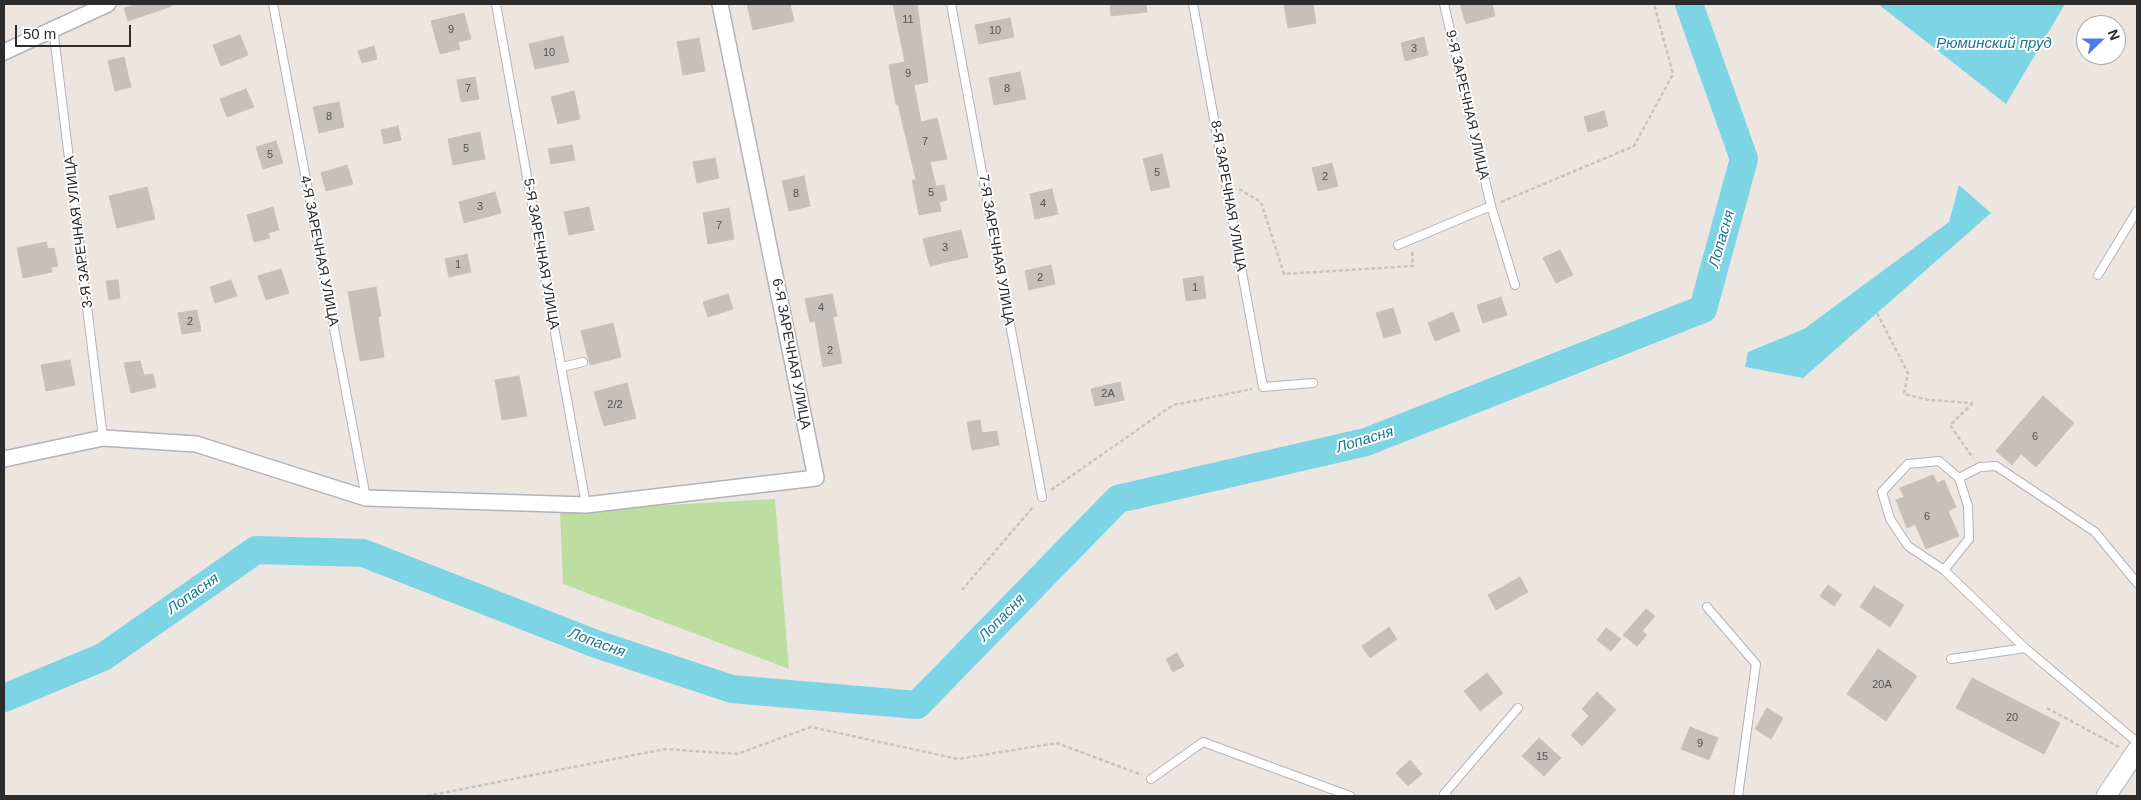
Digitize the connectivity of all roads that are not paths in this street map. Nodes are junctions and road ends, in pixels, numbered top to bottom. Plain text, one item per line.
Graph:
1 (108, 4) edge
2 (272, 4) edge
3 (496, 4) edge
4 (720, 4) edge
5 (951, 4) edge
6 (1194, 4) edge
7 (1444, 4) edge
8 (53, 27) junction
9 (6, 49) edge
10 (1491, 206) junction
11 (2137, 212) edge
12 (1398, 245) dead end
13 (2098, 275) dead end
14 (1516, 285) dead end
15 (583, 362) dead end
16 (562, 367) junction
17 (1314, 384) dead end
18 (103, 438) junction
19 (4, 459) edge
20 (1959, 478) junction
21 (1042, 497) road end
22 (366, 498) junction
23 (586, 505) junction
24 (1944, 570) junction
25 (2137, 582) edge
26 (1707, 607) dead end
27 (2025, 648) junction
28 (1952, 660) dead end
29 (1518, 708) dead end
30 (2136, 749) edge
31 (1151, 779) road end
32 (1350, 796) edge
33 (1444, 796) edge
34 (1738, 796) edge
35 (2106, 796) edge

1 - 8 street
2 - 22 lane, 4-Я ЗАРЕЧНАЯ УЛИЦА
3 - 16 lane, 5-Я ЗАРЕЧНАЯ УЛИЦА
4 - 23 street, 6-Я ЗАРЕЧНАЯ УЛИЦА
5 - 21 lane, 7-Я ЗАРЕЧНАЯ УЛИЦА
6 - 17 lane, 8-Я ЗАРЕЧНАЯ УЛИЦА
7 - 10 lane, 9-Я ЗАРЕЧНАЯ УЛИЦА
8 - 9 street
8 - 18 lane, 3-Я ЗАРЕЧНАЯ УЛИЦА
10 - 12 lane
10 - 14 lane, 9-Я ЗАРЕЧНАЯ УЛИЦА
11 - 13 lane
15 - 16 lane
16 - 23 lane, 5-Я ЗАРЕЧНАЯ УЛИЦА
18 - 19 street
18 - 22 street
20 - 24 lane
20 - 24 lane
20 - 25 lane
22 - 23 street
24 - 27 lane
26 - 34 lane
27 - 28 lane
27 - 30 lane
29 - 33 lane
30 - 35 street
31 - 32 lane

